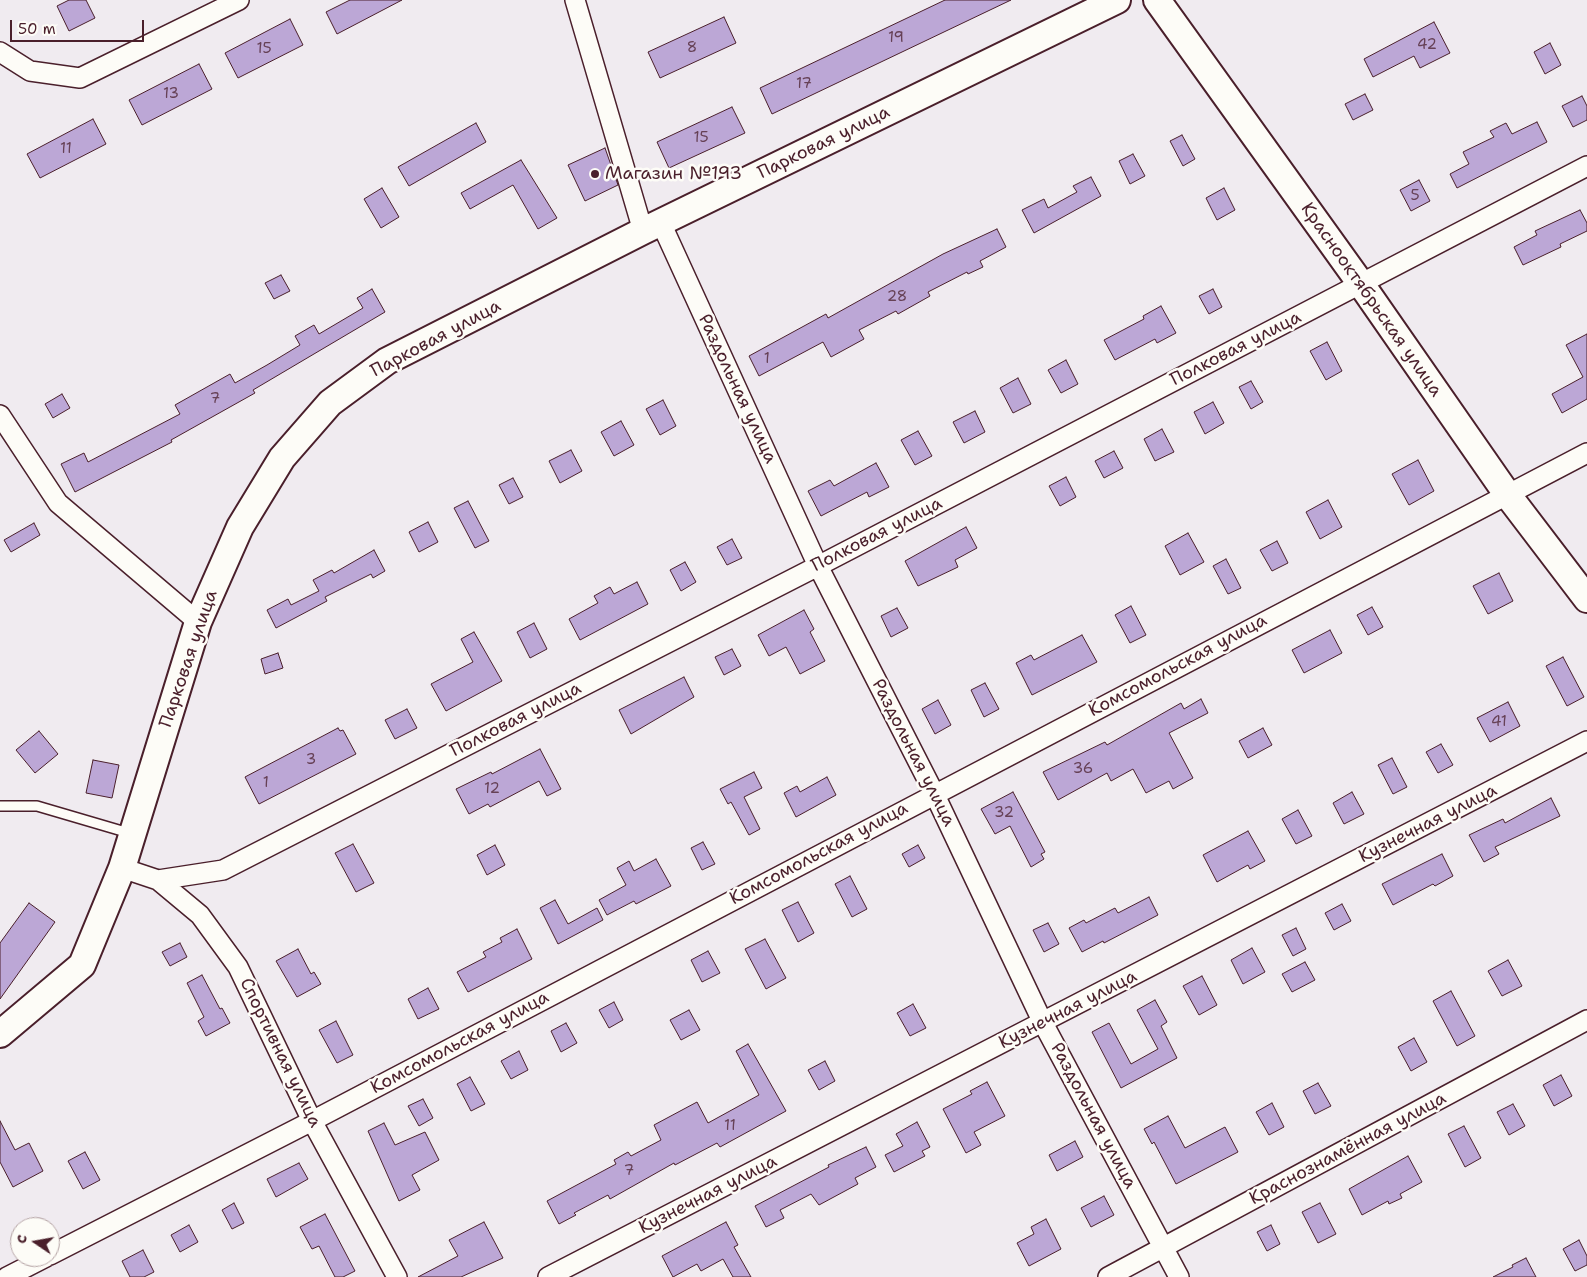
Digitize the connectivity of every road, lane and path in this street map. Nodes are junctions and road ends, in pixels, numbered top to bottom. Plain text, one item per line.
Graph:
1 (239, 0) edge
2 (575, 0) edge
3 (1118, 0) edge
4 (1157, 0) edge
5 (0, 52) edge
6 (1587, 166) edge
7 (652, 227) junction
8 (1361, 284) junction
9 (0, 414) edge
10 (1587, 453) edge
11 (1507, 494) junction
12 (818, 566) junction
13 (1587, 599) edge
14 (198, 622) junction
15 (1587, 741) edge
16 (934, 794) junction
17 (0, 806) edge
18 (132, 834) junction
19 (122, 868) junction
20 (158, 880) junction
21 (1587, 1020) edge
22 (1043, 1022) junction
23 (0, 1034) edge
24 (312, 1121) junction
25 (1164, 1248) junction
26 (60, 1250) edge
27 (26, 1267) edge
28 (7, 1277) edge
29 (397, 1277) edge
30 (548, 1277) edge
31 (1108, 1277) edge
32 (1179, 1277) edge

1 - 5 street
2 - 7 street, Раздольная улица
3 - 7 main road, Парковая улица
4 - 8 main road, Краснооктябрьская улица
6 - 8 street, Полковая улица
7 - 12 street, Раздольная улица
7 - 14 main road, Парковая улица
8 - 11 main road, Краснооктябрьская улица
8 - 12 street, Полковая улица
9 - 14 street
10 - 11 street, Комсомольская улица
11 - 13 main road, Краснооктябрьская улица
11 - 16 street, Комсомольская улица
12 - 16 street, Раздольная улица
12 - 20 street, Полковая улица
14 - 18 main road, Парковая улица
15 - 22 street, Кузнечная улица
16 - 22 street, Раздольная улица
16 - 24 street, Комсомольская улица
17 - 18 lane
18 - 19 main road, Парковая улица
19 - 20 street, Спортивная улица
19 - 23 main road, Парковая улица
20 - 24 street, Спортивная улица
21 - 25 street, Краснознамённая улица
22 - 25 street, Раздольная улица
22 - 30 street, Кузнечная улица
24 - 26 street, Комсомольская улица
24 - 29 street, Спортивная улица
25 - 31 street, Краснознамённая улица
25 - 32 street, Раздольная улица
27 - 28 street

